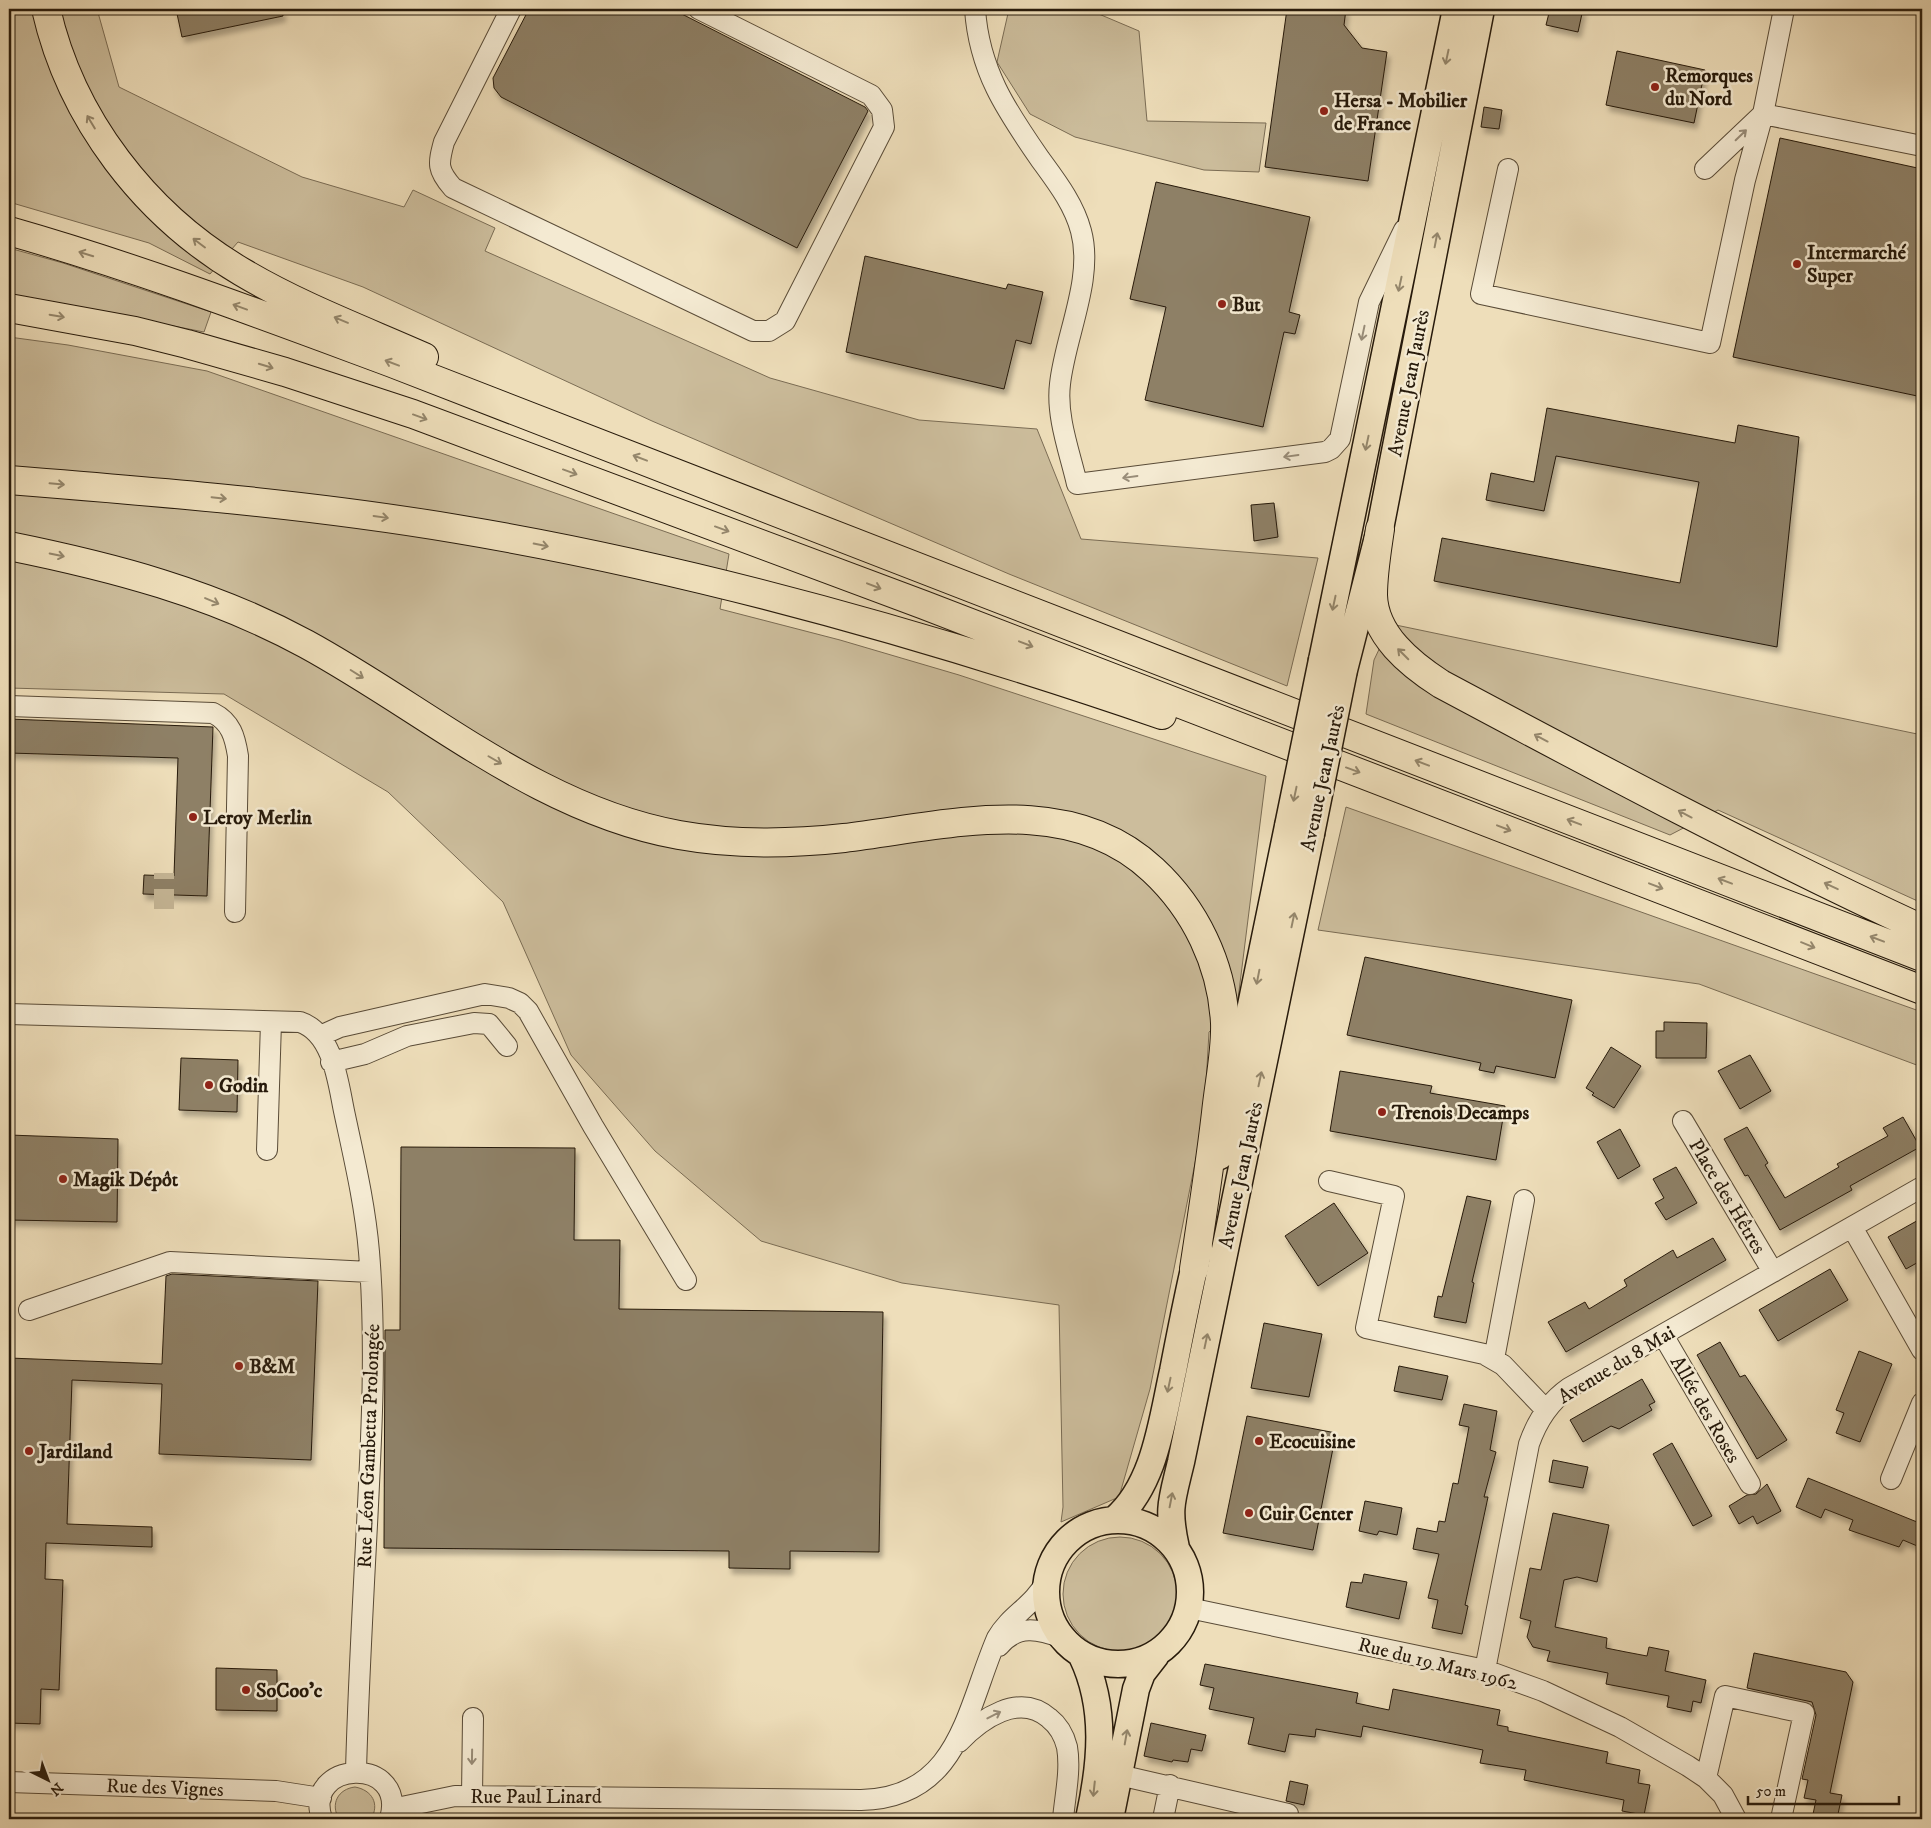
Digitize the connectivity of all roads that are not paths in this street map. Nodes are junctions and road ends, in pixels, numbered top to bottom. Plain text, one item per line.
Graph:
1 (46, 9) edge
2 (511, 9) edge
3 (699, 9) edge
4 (975, 9) edge
5 (1456, 9) edge
6 (1481, 9) edge
7 (1784, 9) edge
8 (1763, 114) junction
9 (1922, 143) edge
10 (1508, 168) dead end
11 (1705, 169) dead end
12 (1415, 208) junction
13 (9, 231) edge
14 (9, 308) edge
15 (552, 424) junction
16 (9, 480) edge
17 (1380, 529) junction
18 (9, 546) edge
19 (1333, 665) junction
20 (9, 706) edge
21 (1307, 753) junction
22 (1299, 830) junction
23 (235, 912) dead end
24 (1922, 929) edge
25 (1922, 957) edge
26 (1922, 990) edge
27 (9, 1014) edge
28 (271, 1022) junction
29 (320, 1036) junction
30 (507, 1046) dead end
31 (331, 1062) junction
32 (1683, 1121) dead end
33 (267, 1150) dead end
34 (1329, 1182) dead end
35 (1922, 1188) edge
36 (1524, 1200) dead end
37 (1852, 1226) junction
38 (1194, 1269) junction
39 (370, 1272) junction
40 (1773, 1272) junction
41 (686, 1280) dead end
42 (29, 1310) dead end
43 (1663, 1335) junction
44 (1922, 1350) edge
45 (1494, 1359) junction
46 (1922, 1404) edge
47 (1546, 1410) junction
48 (1891, 1479) dead end
49 (1750, 1484) dead end
50 (1114, 1520) junction
51 (1176, 1548) junction
52 (1047, 1580) junction
53 (1189, 1608) junction
54 (1062, 1638) junction
55 (1156, 1655) junction
56 (1082, 1656) junction
57 (990, 1657) junction
58 (1485, 1670) junction
59 (473, 1718) dead end
60 (956, 1745) junction
61 (356, 1772) junction
62 (1119, 1775) junction
63 (1706, 1778) junction
64 (9, 1782) edge
65 (1170, 1785) junction
66 (472, 1796) junction
67 (321, 1798) junction
68 (391, 1814) edge
69 (322, 1819) edge
70 (1063, 1819) edge
71 (1089, 1819) edge
72 (1110, 1819) edge
73 (1163, 1819) edge
74 (1287, 1819) edge
75 (1736, 1819) edge
76 (1781, 1819) edge

15 -> 1 highway
2 - 3 street
12 -> 4 street
5 -> 12 main road, Avenue Jean Jaurès
17 -> 6 main road, Avenue Jean Jaurès
7 - 8 street
8 - 9 street
8 - 10 street
11 -> 8 street
12 -> 19 main road, Avenue Jean Jaurès
15 -> 13 highway
14 -> 21 highway
25 -> 15 highway
16 -> 21 highway
17 - 19 main road, Avenue Jean Jaurès
24 -> 17 highway
18 -> 38 highway
19 - 22 main road, Avenue Jean Jaurès, bridge
20 - 23 street
21 -> 26 highway
22 -> 38 main road, Avenue Jean Jaurès
51 -> 22 main road, Avenue Jean Jaurès
27 - 28 street
28 - 29 street
28 - 33 street
29 - 31 street, Rue Léon Gambetta Prolongée
29 - 41 street
30 - 31 street
31 - 39 street, Rue Léon Gambetta Prolongée
32 - 40 street, Place des Hêtres
34 - 45 street
35 - 37 street, Avenue du 8 Mai
36 - 45 street
37 - 40 street, Avenue du 8 Mai
37 - 44 street
38 -> 50 main road, Avenue Jean Jaurès
39 - 42 street
39 - 61 street, Rue Léon Gambetta Prolongée
40 - 43 street, Avenue du 8 Mai
43 - 47 street, Avenue du 8 Mai
43 - 49 street, Allée des Roses
45 - 47 street
46 - 48 street
47 - 58 street, Avenue du 8 Mai
50 - 51 main road
50 - 52 main road
51 - 53 main road
52 - 54 main road
52 - 57 street, Rue Paul Linard
53 - 55 main road
53 - 58 street, Rue du 19 Mars 1962
54 - 56 main road
54 - 57 street, Rue Paul Linard
55 - 56 main road
62 -> 55 main road
56 -> 71 main road
57 - 60 street, Rue Paul Linard
58 - 63 street, Rue du 19 Mars 1962
59 -> 66 street
60 - 66 street, Rue Paul Linard
60 -> 70 street
61 - 67 street
61 - 68 street
62 - 65 street
62 - 72 main road
63 - 75 street, Rue du 19 Mars 1962
63 - 76 street
64 - 67 street, Rue des Vignes
65 - 73 street
65 - 74 street
66 - 68 street, Rue Paul Linard
67 - 69 street

